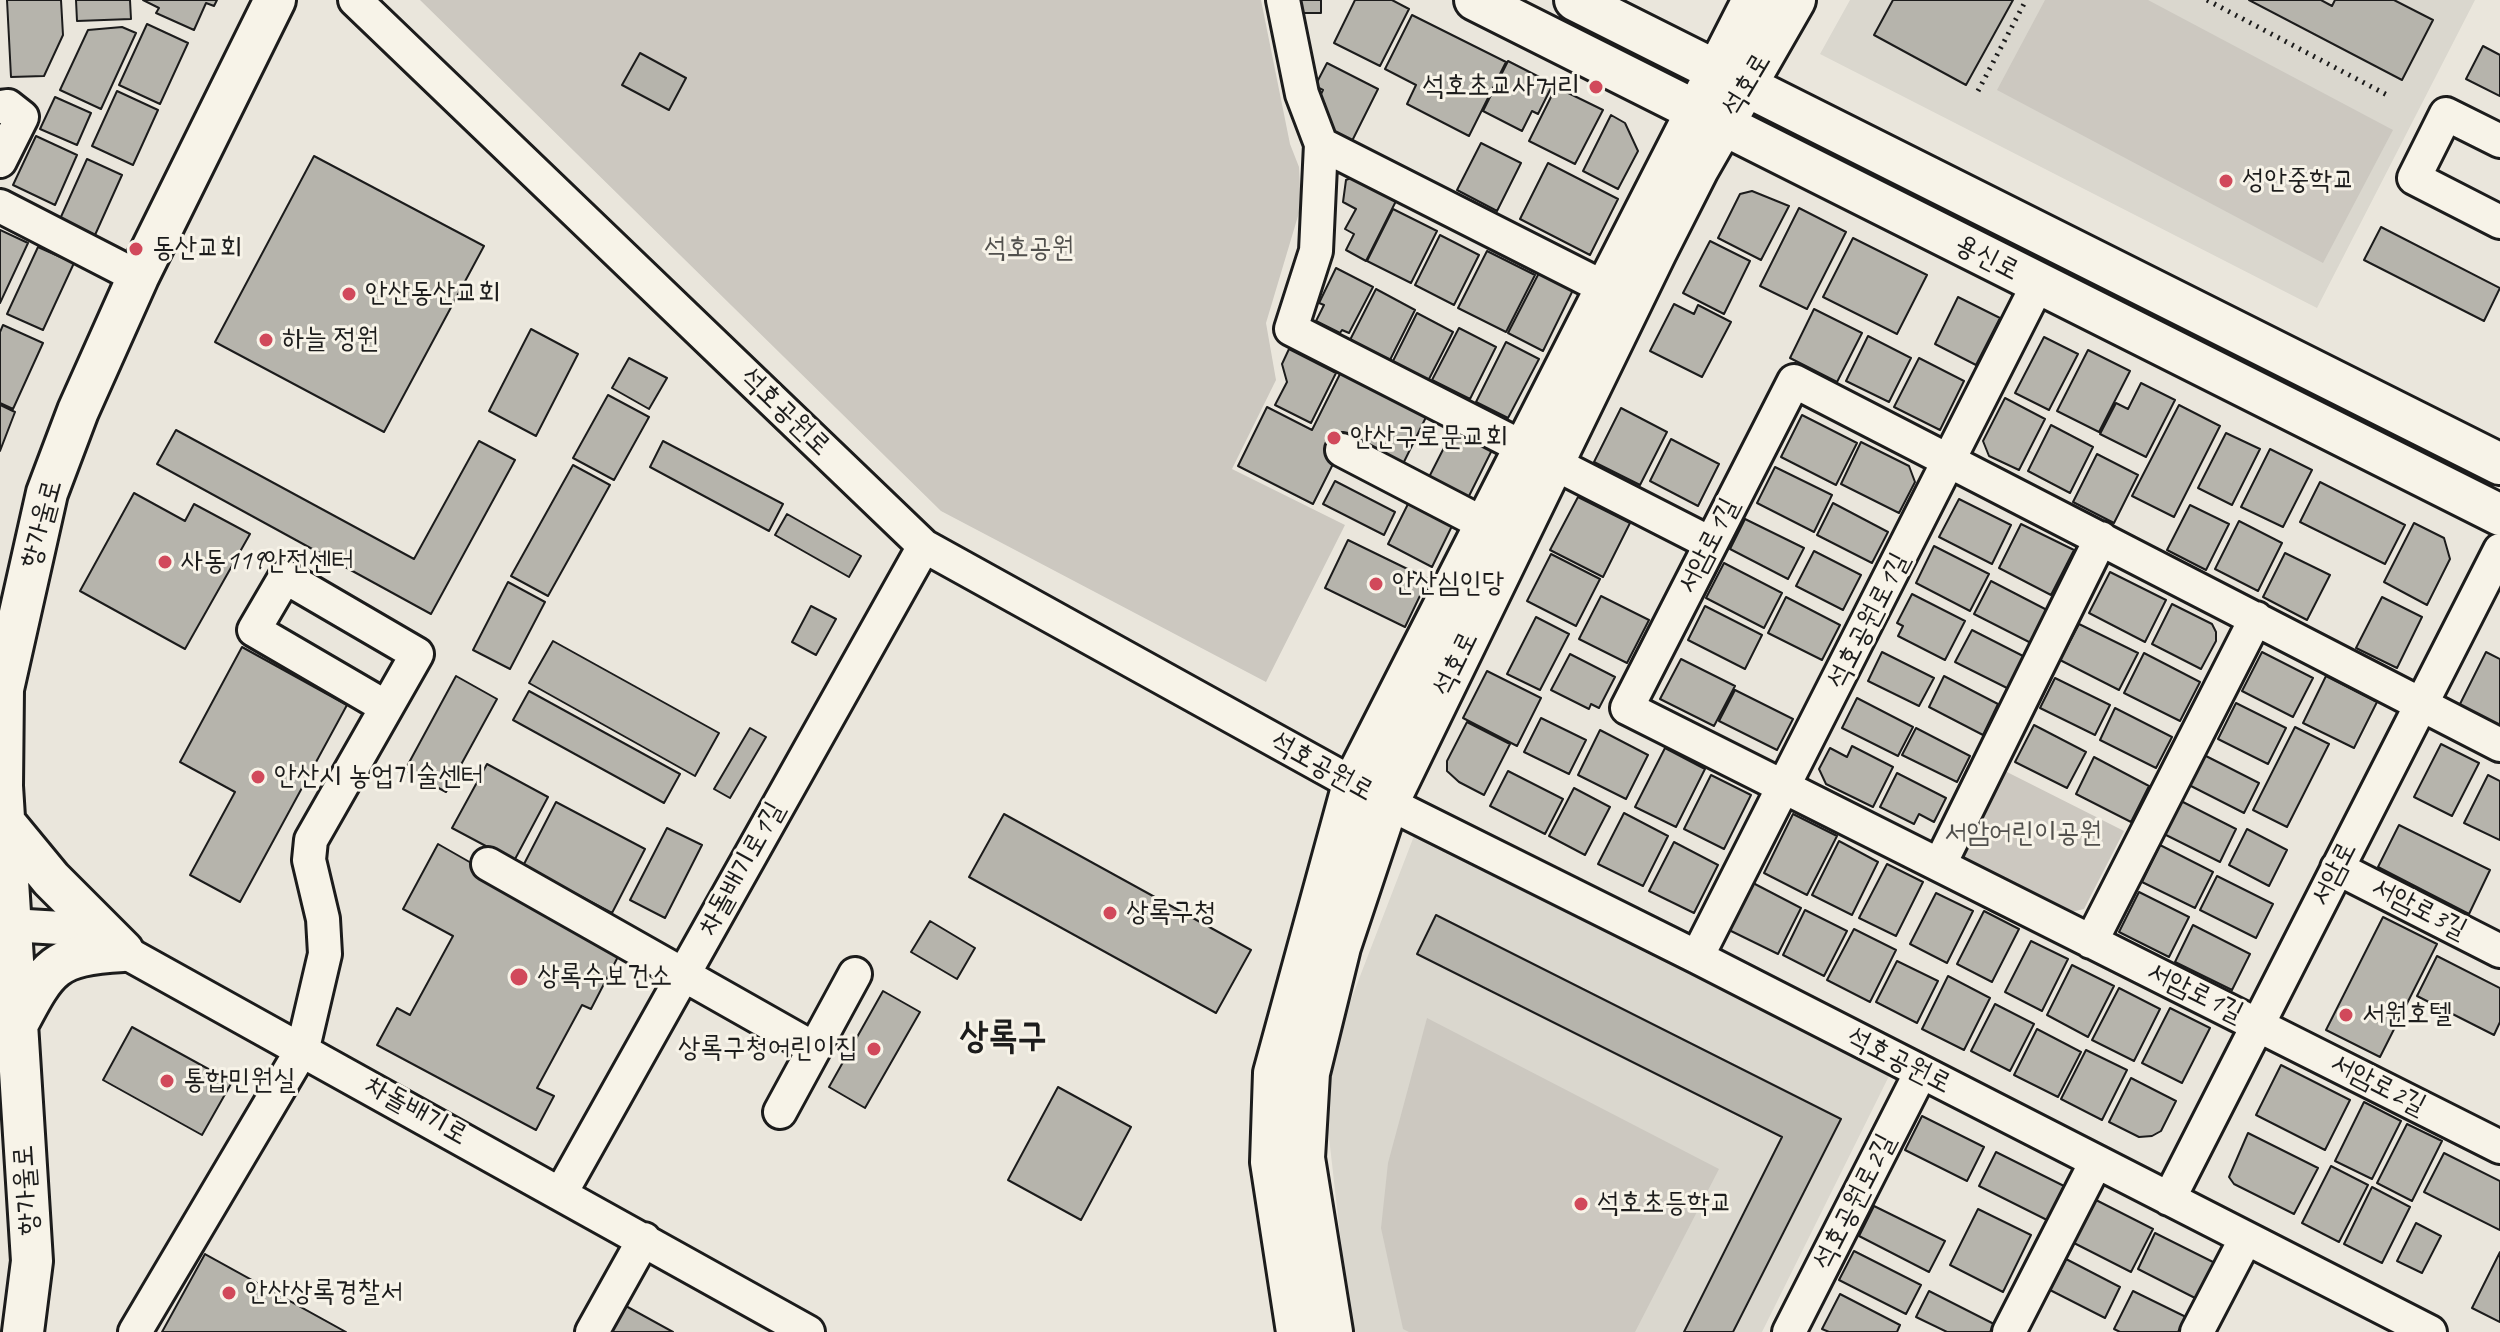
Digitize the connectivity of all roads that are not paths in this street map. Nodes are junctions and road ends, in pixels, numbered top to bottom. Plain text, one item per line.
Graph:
1 (275, 0) edge
2 (355, 0) edge
3 (1283, 0) edge
4 (1475, 0) edge
5 (1575, 0) edge
6 (1753, 0) edge
7 (1795, 0) edge
8 (1731, 80) junction
9 (0, 107) edge
10 (1710, 118) junction
11 (2500, 141) edge
12 (1321, 144) junction
13 (0, 161) edge
14 (0, 206) edge
15 (2500, 222) edge
16 (138, 277) junction
17 (2038, 284) junction
18 (1605, 288) junction
19 (1342, 450) dead end
20 (1539, 456) junction
21 (1950, 460) junction
22 (2500, 464) edge
23 (2500, 515) edge
24 (1486, 525) junction
25 (2101, 538) junction
26 (1710, 543) junction
27 (924, 546) junction
28 (2500, 550) edge
29 (2256, 618) junction
30 (1, 689) edge
31 (2419, 703) junction
32 (386, 707) junction
33 (2500, 745) edge
34 (1353, 784) junction
35 (1784, 787) junction
36 (1388, 803) junction
37 (4, 822) junction
38 (488, 864) dead end
39 (1940, 864) junction
40 (2337, 868) junction
41 (10, 925) junction
42 (2091, 942) junction
43 (123, 951) junction
44 (2500, 951) edge
45 (1697, 957) junction
46 (683, 974) junction
47 (855, 974) dead end
48 (2256, 1023) junction
49 (17, 1025) junction
50 (303, 1048) junction
51 (813, 1048) junction
52 (1921, 1072) junction
53 (780, 1112) dead end
54 (2500, 1147) edge
55 (2096, 1162) junction
56 (561, 1193) junction
57 (2169, 1199) junction
58 (2246, 1238) junction
59 (644, 1239) junction
60 (23, 1332) edge
61 (135, 1332) edge
62 (592, 1332) edge
63 (808, 1332) edge
64 (1297, 1332) edge
65 (1332, 1332) edge
66 (1789, 1332) edge
67 (2009, 1332) edge
68 (2197, 1332) edge
69 (2430, 1332) edge

1 - 16 main road, 항가울로
2 - 27 street, 석호공원로
3 - 12 street
4 - 10 main road, 용신로
5 - 8 main road, 용신로
6 - 8 main road, 석호로
7 - 8 main road, 석호로
8 - 10 main road, 석호로
8 - 22 main road, 용신로
9 - 13 street
10 - 17 main road, 용신로
10 - 18 main road, 석호로
10 - 20 main road, 석호로
11 - 15 street
12 - 18 street
12 - 20 street
14 - 16 street
16 - 30 main road, 항가울로
17 - 21 street, 석호공원로1길
17 - 23 main road, 용신로
18 - 20 main road, 석호로
19 - 24 street
20 - 24 main road, 석호로
20 - 26 street
20 - 36 main road, 석호로
21 - 25 street, 서암로1길
21 - 26 street, 서암로1길
21 - 35 street, 석호공원로1길
24 - 34 main road, 석호로
25 - 29 street, 서암로1길
25 - 39 street
26 - 35 street, 서암로1길
27 - 34 street, 석호공원로
27 - 46 street, 차돌배기로1길
28 - 31 street, 서암로
29 - 31 street, 서암로1길
29 - 42 street
30 - 37 main road, 항가울로
31 - 33 street, 서암로1길
31 - 40 street, 서암로
32 - 32 street
32 - 50 street
34 - 36 street, 석호공원로
34 - 64 main road, 석호로
35 - 39 street, 서암로1길
35 - 45 street, 석호공원로1길
36 - 45 street, 석호공원로
36 - 65 main road, 석호로
37 - 41 main road, 항가울로
37 - 43 main road
38 - 46 street
39 - 42 street, 서암로1길
40 - 44 street, 서암로3길
40 - 48 street, 서암로
41 - 43 street, 차돌배기로
41 - 49 main road, 항가울로
42 - 48 street, 서암로1길
43 - 49 main road
43 - 50 street, 차돌배기로
45 - 52 street, 석호공원로
46 - 51 street
46 - 56 street, 차돌배기로1길
47 - 51 street
48 - 54 street, 서암로2길
48 - 57 street, 서암로
49 - 60 main road, 항가울로
50 - 56 street, 차돌배기로
50 - 61 street
51 - 53 street
52 - 55 street, 석호공원로
52 - 66 street, 석호공원로2길
55 - 57 street, 석호공원로
55 - 67 street
56 - 59 street, 차돌배기로
57 - 58 street, 석호공원로
58 - 68 street
58 - 69 street, 석호공원로
59 - 62 street
59 - 63 street, 차돌배기로

